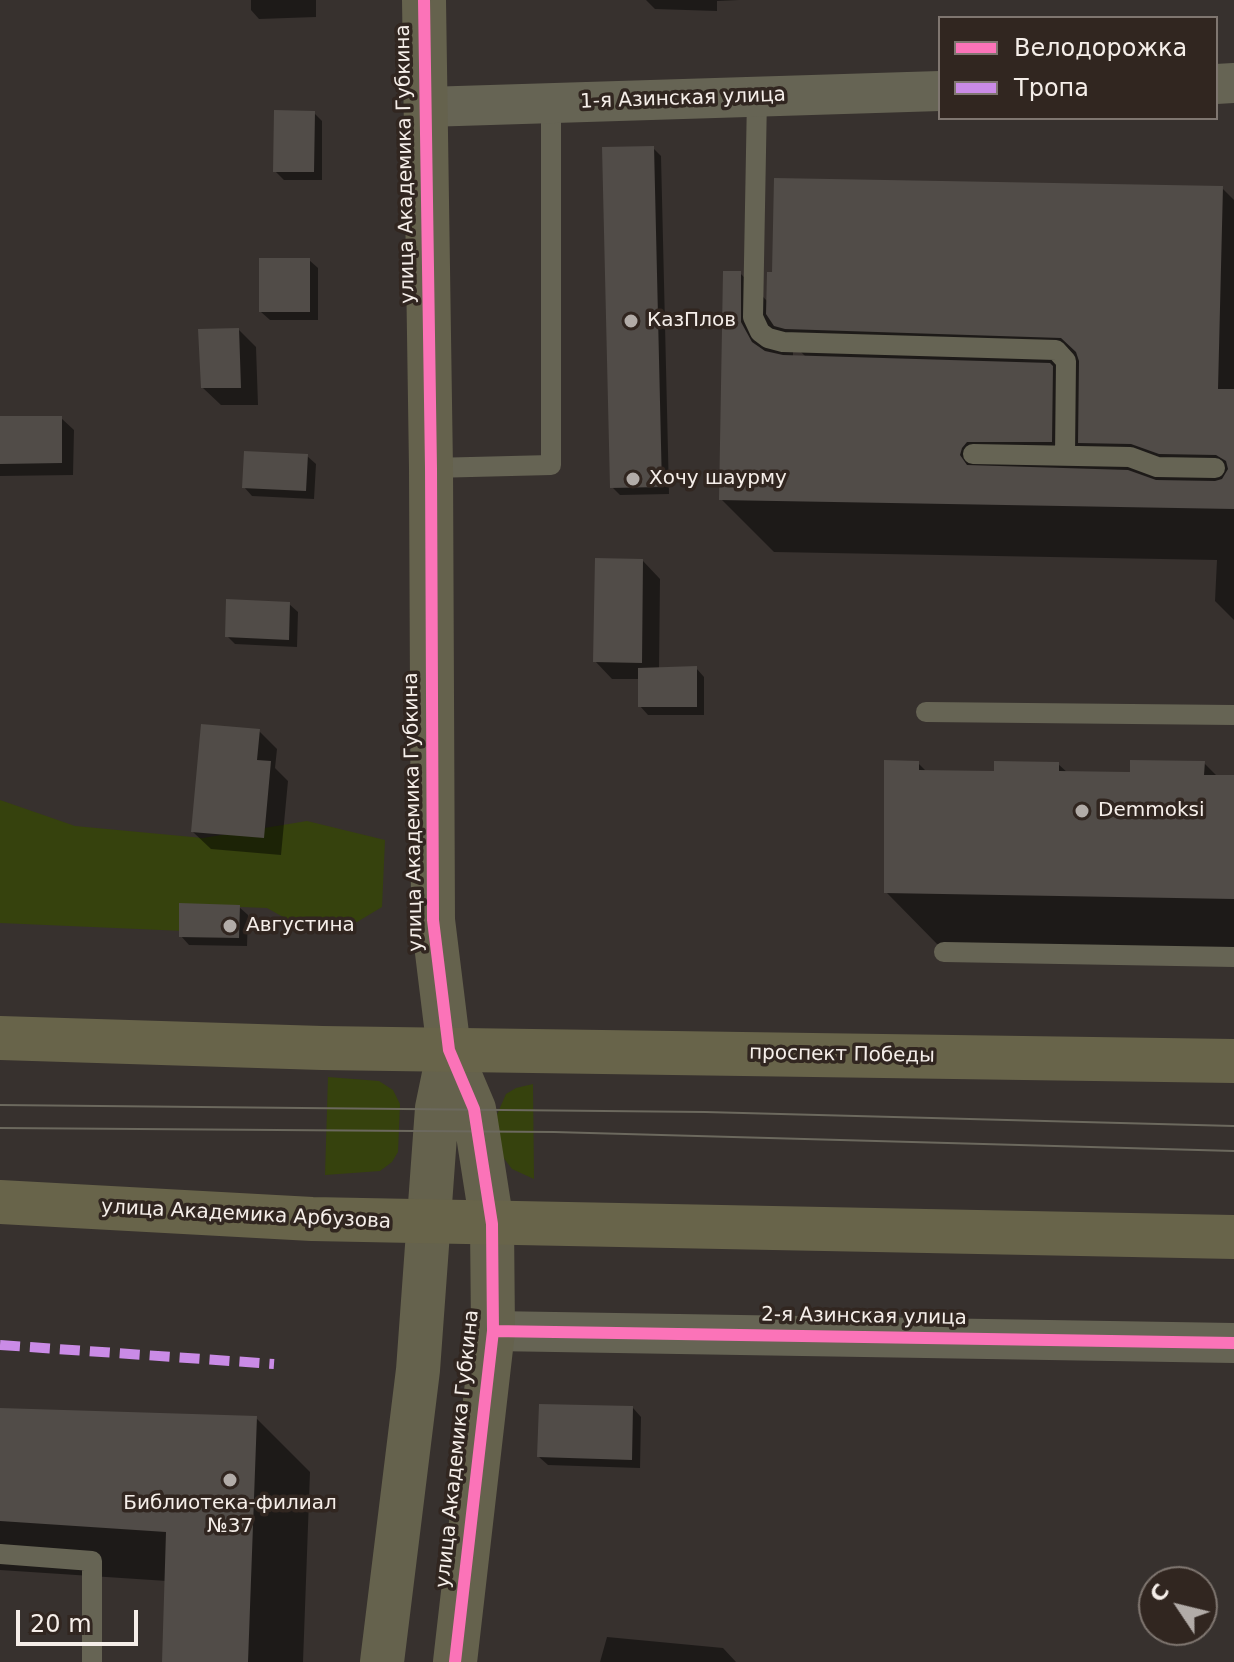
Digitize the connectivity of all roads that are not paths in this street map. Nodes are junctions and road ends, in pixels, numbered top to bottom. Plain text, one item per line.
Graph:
1 (424, 0) edge
2 (938, 91) edge
3 (757, 97) junction
4 (551, 102) junction
5 (426, 107) junction
6 (973, 454) dead end
7 (1065, 455) junction
8 (431, 468) junction
9 (1215, 468) dead end
10 (926, 712) dead end
11 (1234, 715) edge
12 (944, 952) dead end
13 (1234, 957) edge
14 (0, 1038) edge
15 (449, 1050) junction
16 (1234, 1061) edge
17 (0, 1202) edge
18 (428, 1222) junction
19 (492, 1224) junction
20 (1234, 1237) edge
21 (493, 1331) junction
22 (1234, 1343) edge
23 (0, 1554) edge
24 (92, 1662) edge
25 (382, 1662) edge
26 (455, 1662) edge

1 - 5 street, улица Академика Губкина
2 - 3 street, 1-я Азинская улица
3 - 4 street, 1-я Азинская улица
3 - 7 lane
4 - 5 street, 1-я Азинская улица
4 - 8 lane
5 - 8 street, улица Академика Губкина
6 - 7 lane
7 - 9 lane
8 - 15 street, улица Академика Губкина
10 - 11 lane
12 - 13 lane
14 - 15 main road
15 - 16 main road, проспект Победы
15 - 18 street, улица Академика Губкина
15 - 19 street, улица Академика Губкина
17 - 18 main road, улица Академика Арбузова
18 - 19 main road, улица Академика Арбузова
18 - 25 street, улица Академика Губкина
19 - 20 main road
19 - 21 street, улица Академика Губкина
21 - 22 street, 2-я Азинская улица
21 - 26 street, улица Академика Губкина
23 - 24 lane

